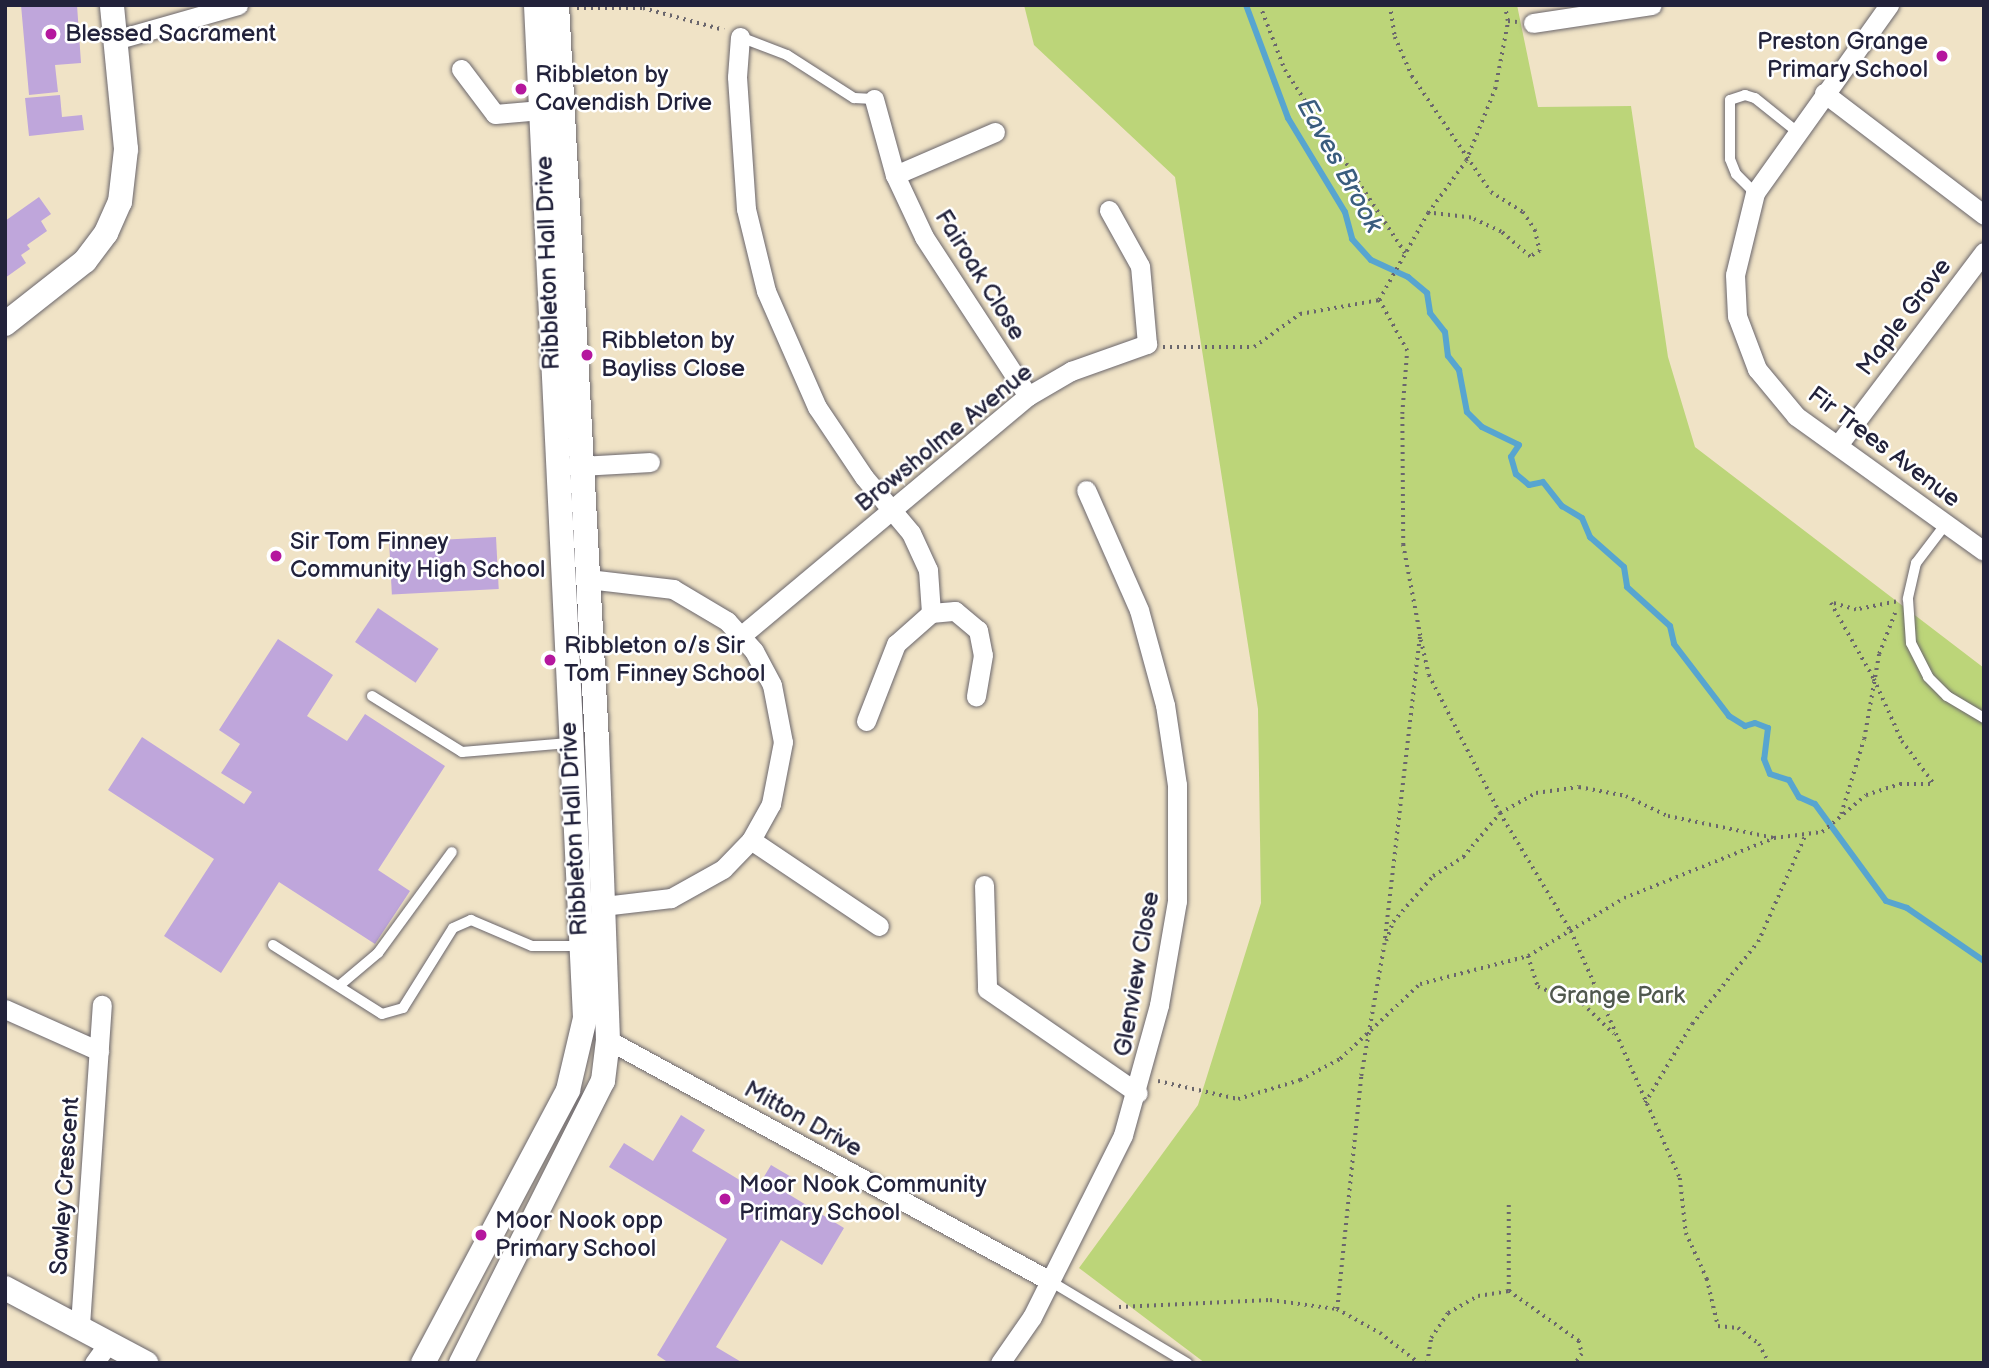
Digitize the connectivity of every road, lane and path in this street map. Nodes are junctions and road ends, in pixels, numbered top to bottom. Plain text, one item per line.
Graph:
1 (112, 5) edge
2 (238, 5) edge
3 (1260, 5) edge
4 (1390, 5) edge
5 (1505, 5) edge
6 (1652, 5) edge
7 (1889, 5) edge
8 (550, 6) edge
9 (1508, 21) junction
10 (1533, 23) joint
11 (740, 37) junction
12 (115, 40) junction
13 (461, 69) dead end
14 (1824, 93) junction
15 (874, 99) joint
16 (541, 110) junction
17 (1796, 131) junction
18 (995, 132) dead end
19 (554, 149) junction
20 (1466, 162) junction
21 (895, 175) junction
22 (1755, 193) junction
23 (1109, 210) dead end
24 (1428, 213) junction
25 (1984, 215) edge
26 (1984, 252) edge
27 (1405, 253) junction
28 (1379, 300) junction
29 (5, 324) edge
30 (1147, 344) junction
31 (1028, 396) junction
32 (1838, 446) junction
33 (650, 462) dead end
34 (581, 466) junction
35 (1086, 491) dead end
36 (891, 510) junction
37 (1945, 525) junction
38 (1984, 551) edge
39 (588, 579) junction
40 (562, 580) junction
41 (1908, 599) junction
42 (932, 613) junction
43 (742, 635) junction
44 (1420, 636) junction
45 (1874, 679) junction
46 (372, 696) dead end
47 (976, 696) dead end
48 (1984, 718) edge
49 (866, 721) dead end
50 (597, 741) junction
51 (569, 743) junction
52 (1500, 813) junction
53 (1841, 814) junction
54 (1805, 836) junction
55 (1774, 838) junction
56 (751, 840) junction
57 (452, 852) dead end
58 (984, 885) dead end
59 (592, 907) junction
60 (879, 926) dead end
61 (1571, 931) junction
62 (1384, 944) junction
63 (273, 945) dead end
64 (580, 946) junction
65 (1528, 956) junction
66 (340, 985) junction
67 (102, 1005) dead end
68 (5, 1009) edge
69 (1367, 1034) junction
70 (1616, 1035) junction
71 (582, 1039) junction
72 (608, 1040) junction
73 (99, 1051) junction
74 (1140, 1084) junction
75 (1645, 1103) junction
76 (1509, 1205) dead end
77 (1050, 1281) junction
78 (5, 1288) edge
79 (1509, 1291) junction
80 (1337, 1309) junction
81 (1093, 1310) junction
82 (80, 1325) junction
83 (109, 1342) junction
84 (94, 1363) edge
85 (146, 1363) edge
86 (423, 1363) edge
87 (461, 1363) edge
88 (1000, 1363) edge
89 (1187, 1363) edge
90 (1419, 1363) edge
91 (1427, 1363) edge
92 (1576, 1363) edge
93 (1769, 1363) edge

1 - 12 street
2 - 12 street
3 - 27 path
4 - 20 path
5 - 9 path
6 - 10 street
7 - 14 street, Fir Trees Avenue
8 - 11 path
8 - 16 street, Ribbleton Hall Drive
8 - 19 street, Ribbleton Hall Drive
9 - 10 path
9 - 20 path
11 - 15 lane
11 - 36 street
12 - 29 street
13 - 16 street
14 - 17 street, Fir Trees Avenue
14 - 25 street
15 - 21 street, Fairoak Close
16 - 19 street, Ribbleton Hall Drive
17 - 22 street, Fir Trees Avenue
17 - 22 lane
18 - 21 street
19 - 34 street, Ribbleton Hall Drive
19 - 40 street, Ribbleton Hall Drive
20 - 24 path
20 - 24 path
21 - 31 street, Fairoak Close
22 - 32 street, Fir Trees Avenue
23 - 30 street
24 - 27 path
26 - 32 street, Maple Grove
27 - 28 path
28 - 30 path
28 - 44 path
30 - 31 street, Browsholme Avenue
31 - 36 street, Browsholme Avenue
32 - 37 street, Fir Trees Avenue
33 - 34 street
34 - 39 street, Ribbleton Hall Drive
35 - 74 street, Glenview Close
36 - 42 street
36 - 43 street, Browsholme Avenue
37 - 38 street, Fir Trees Avenue
37 - 41 lane
39 - 40 street
39 - 43 street
39 - 50 street, Ribbleton Hall Drive
40 - 51 street, Ribbleton Hall Drive
41 - 45 path
41 - 45 path
41 - 48 lane
42 - 47 street
42 - 49 street
43 - 56 street
44 - 52 path
44 - 62 path
45 - 53 path
45 - 53 path
46 - 51 lane
50 - 51 street
50 - 59 street, Ribbleton Hall Drive
51 - 59 street, Ribbleton Hall Drive
52 - 55 path
52 - 61 path
52 - 62 path
53 - 54 path
54 - 55 path
54 - 75 path
55 - 61 path
56 - 59 street
56 - 60 street
57 - 66 lane
58 - 74 street
59 - 64 street, Ribbleton Hall Drive
59 - 72 street, Ribbleton Hall Drive
61 - 65 path
61 - 70 path
62 - 69 path
63 - 66 lane
64 - 66 lane
64 - 71 street, Ribbleton Hall Drive
65 - 69 path
65 - 70 path
67 - 73 street, Sawley Crescent
68 - 73 street
69 - 74 path
69 - 80 path
70 - 75 path
71 - 72 street
71 - 86 street, Ribbleton Hall Drive
72 - 77 street, Mitton Drive
72 - 87 street, Ribbleton Hall Drive
73 - 82 street, Sawley Crescent
74 - 77 street, Glenview Close
75 - 93 path
76 - 79 path
77 - 81 lane
77 - 88 street, Glenview Close
78 - 82 street
79 - 91 path
79 - 92 path
80 - 81 path
80 - 90 path
81 - 89 lane
82 - 83 street
83 - 84 street
83 - 85 street

